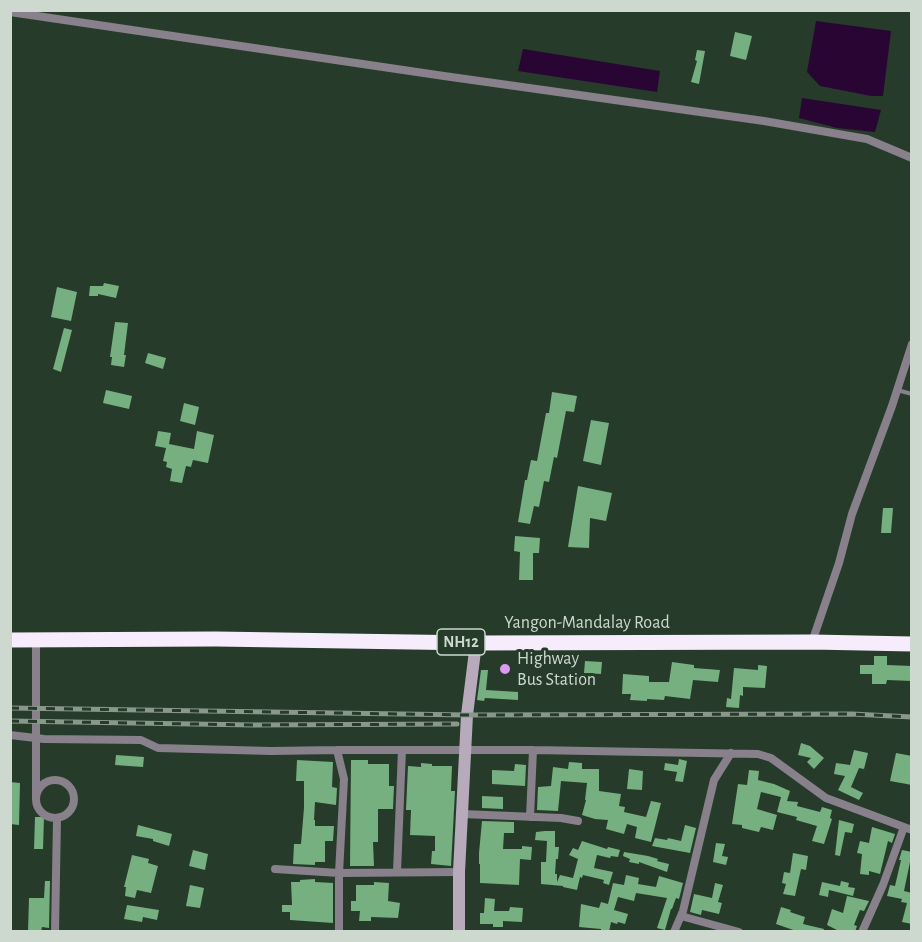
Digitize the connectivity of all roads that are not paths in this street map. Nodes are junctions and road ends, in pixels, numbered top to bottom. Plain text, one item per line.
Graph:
1 (10, 12) edge
2 (912, 158) edge
3 (912, 344) edge
4 (897, 390) junction
5 (912, 394) edge
6 (10, 640) edge
7 (36, 640) junction
8 (812, 642) junction
9 (476, 643) junction
10 (912, 644) edge
11 (10, 735) edge
12 (37, 737) junction
13 (337, 750) junction
14 (402, 750) junction
15 (466, 750) junction
16 (532, 750) junction
17 (731, 753) junction
18 (36, 799) junction
19 (462, 814) junction
20 (530, 817) junction
21 (57, 819) junction
22 (578, 821) dead end
23 (908, 828) edge
24 (275, 869) dead end
25 (398, 872) junction
26 (459, 872) junction
27 (339, 873) junction
28 (681, 916) junction
29 (55, 932) edge
30 (339, 932) edge
31 (459, 932) edge
32 (674, 932) edge
33 (739, 932) edge
34 (862, 932) edge

1 - 2 street
3 - 4 street
4 - 5 lane
4 - 8 street
6 - 7 highway, Yangon-Mandalay Road / NH12
7 - 9 highway, Yangon-Mandalay Road / NH12
7 - 12 street
8 - 9 highway, Yangon-Mandalay Road / NH12
8 - 10 highway, Yangon-Mandalay Road / NH12
9 - 15 street
11 - 12 street
12 - 13 street
12 - 18 street
13 - 14 street
13 - 27 street
14 - 15 street
14 - 25 street
15 - 16 street
15 - 19 street
16 - 17 street
16 - 20 street
17 - 23 street
17 - 28 street
18 - 21 street
18 - 21 street
19 - 20 street
19 - 26 street
20 - 22 street
21 - 29 street
23 - 34 street
24 - 27 street
25 - 26 street
25 - 27 street
26 - 31 street
27 - 30 street
28 - 32 street
28 - 33 street

